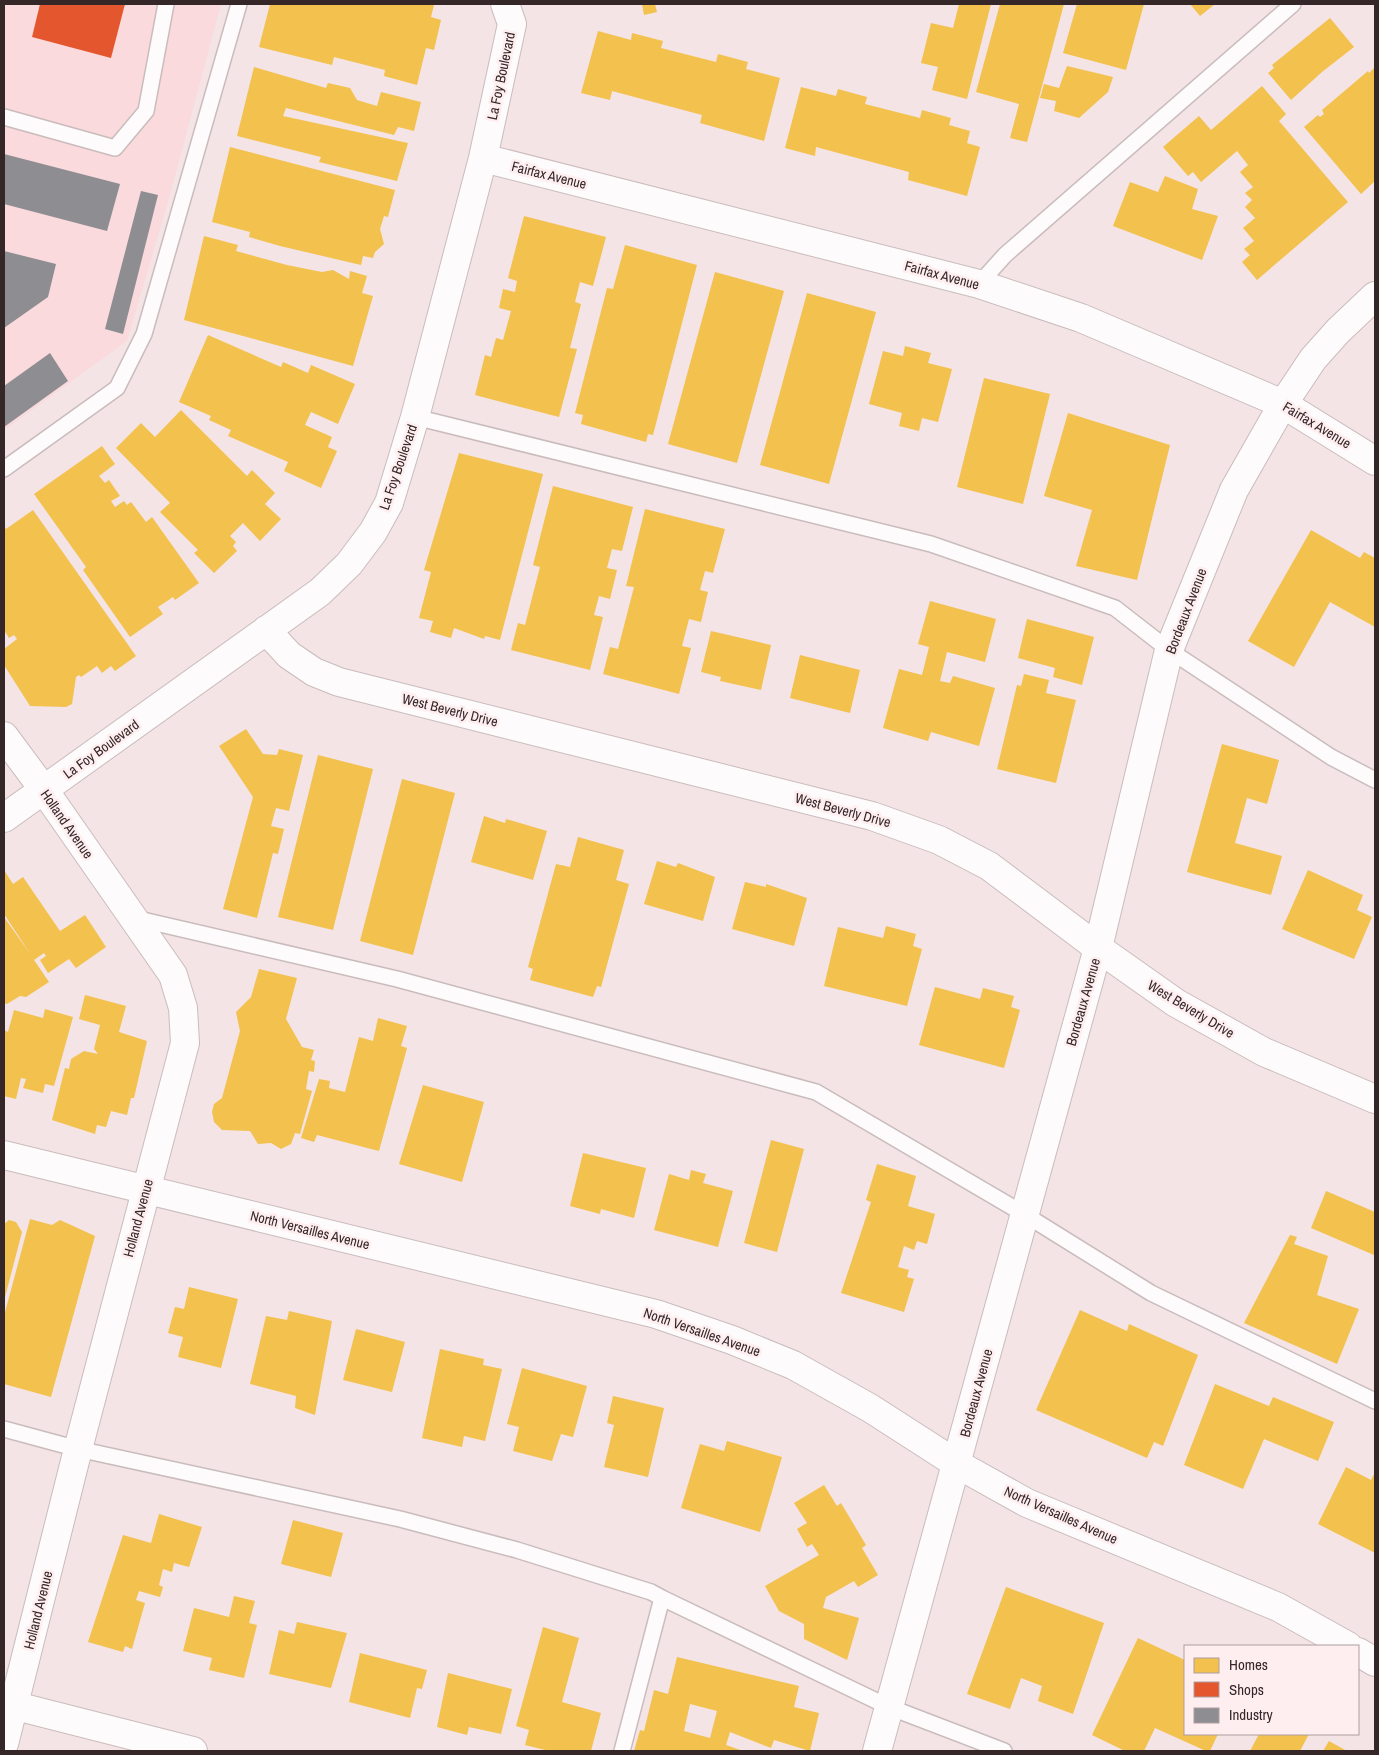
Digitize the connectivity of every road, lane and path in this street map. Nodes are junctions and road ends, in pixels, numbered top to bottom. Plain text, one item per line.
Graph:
1 (166, 4) edge
2 (239, 4) edge
3 (506, 4) edge
4 (1293, 4) edge
5 (4, 117) edge
6 (483, 158) junction
7 (979, 284) junction
8 (1375, 296) edge
9 (1283, 404) junction
10 (415, 417) junction
11 (1375, 461) edge
12 (4, 469) edge
13 (266, 630) junction
14 (1169, 650) junction
15 (4, 736) edge
16 (1375, 780) edge
17 (44, 790) junction
18 (4, 818) edge
19 (132, 917) junction
20 (1098, 948) junction
21 (1375, 1099) edge
22 (4, 1155) edge
23 (145, 1190) junction
24 (1024, 1214) junction
25 (1375, 1401) edge
26 (4, 1429) edge
27 (78, 1448) junction
28 (957, 1464) junction
29 (662, 1598) junction
30 (1346, 1645) edge
31 (1359, 1653) edge
32 (1375, 1662) edge
33 (9, 1705) edge
34 (889, 1707) junction
35 (4, 1744) edge
36 (193, 1751) edge
37 (622, 1751) edge
38 (878, 1751) edge
39 (1004, 1751) edge

1 - 5 lane
2 - 12 lane
3 - 6 street, La Foy Boulevard
4 - 7 lane
6 - 7 street, Fairfax Avenue
6 - 10 street, La Foy Boulevard
7 - 9 street, Fairfax Avenue
8 - 9 street, Bordeaux Avenue
9 - 11 street, Fairfax Avenue
9 - 14 street, Bordeaux Avenue
10 - 13 street, La Foy Boulevard
10 - 14 lane
13 - 17 street, La Foy Boulevard
13 - 20 street, West Beverly Drive
14 - 16 lane
14 - 20 street, Bordeaux Avenue
15 - 17 street, Holland Avenue
17 - 18 street, La Foy Boulevard
17 - 19 street, Holland Avenue
19 - 23 street, Holland Avenue
19 - 24 lane
20 - 21 street, West Beverly Drive
20 - 24 street, Bordeaux Avenue
22 - 23 street, North Versailles Avenue
23 - 27 street, Holland Avenue
23 - 28 street, North Versailles Avenue
24 - 25 lane
24 - 28 street, Bordeaux Avenue
26 - 27 lane
27 - 29 lane
27 - 33 street, Holland Avenue
28 - 30 street, North Versailles Avenue
28 - 34 street, Bordeaux Avenue
29 - 34 lane
29 - 37 lane
31 - 32 street
33 - 35 street, Holland Avenue
33 - 36 street
34 - 38 street, Bordeaux Avenue
34 - 39 lane

